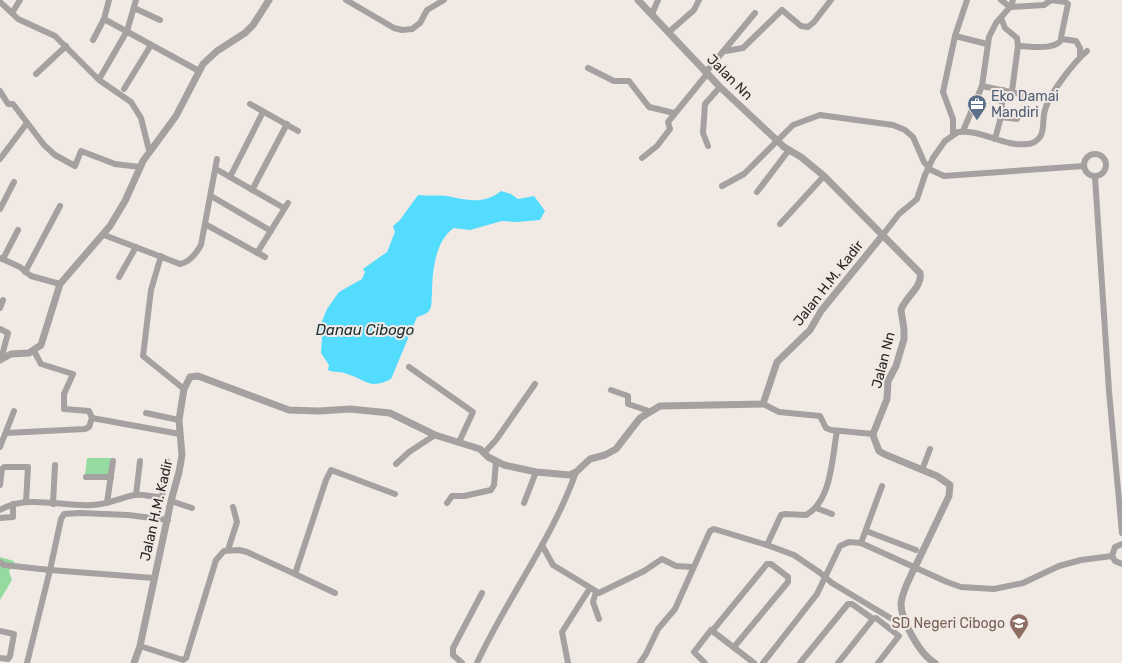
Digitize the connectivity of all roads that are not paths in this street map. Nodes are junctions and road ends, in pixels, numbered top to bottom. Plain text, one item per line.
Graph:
1 (20, 0) edge
2 (109, 0) edge
3 (136, 0) edge
4 (270, 0) edge
5 (346, 0) edge
6 (444, 0) edge
7 (638, 0) edge
8 (658, 0) edge
9 (699, 0) edge
10 (831, 0) edge
11 (967, 0) edge
12 (1001, 0) edge
13 (1013, 0) edge
14 (1051, 0) edge
15 (0, 2) edge
16 (434, 3) edge
17 (1010, 7) junction
18 (134, 8) junction
19 (12, 13) junction
20 (652, 14) junction
21 (755, 14) dead end
22 (1001, 18) junction
23 (104, 19) junction
24 (160, 20) dead end
25 (127, 31) junction
26 (669, 32) junction
27 (955, 36) junction
28 (1062, 39) junction
29 (93, 40) dead end
30 (987, 44) junction
31 (151, 45) junction
32 (66, 46) junction
33 (1018, 46) junction
34 (726, 50) junction
35 (1087, 51) dead end
36 (1080, 56) junction
37 (588, 68) dead end
38 (199, 71) junction
39 (707, 73) junction
40 (36, 74) dead end
41 (101, 76) dead end
42 (982, 86) junction
43 (720, 87) junction
44 (124, 89) dead end
45 (1003, 90) junction
46 (0, 91) edge
47 (1012, 91) junction
48 (1049, 100) junction
49 (250, 104) dead end
50 (263, 112) junction
51 (1021, 112) dead end
52 (674, 113) junction
53 (1000, 117) junction
54 (27, 123) junction
55 (287, 124) junction
56 (298, 130) dead end
57 (963, 132) junction
58 (953, 134) junction
59 (995, 139) junction
60 (708, 146) dead end
61 (786, 148) junction
62 (149, 150) junction
63 (642, 158) dead end
64 (0, 159) edge
65 (217, 159) dead end
66 (1084, 166) junction
67 (140, 167) junction
68 (216, 169) junction
69 (824, 176) junction
70 (1096, 176) junction
71 (230, 177) junction
72 (14, 182) dead end
73 (722, 186) dead end
74 (252, 190) junction
75 (757, 192) dead end
76 (211, 196) junction
77 (60, 206) dead end
78 (0, 209) edge
79 (205, 224) junction
80 (780, 224) dead end
81 (18, 230) dead end
82 (271, 231) junction
83 (104, 234) junction
84 (882, 236) junction
85 (136, 246) junction
86 (257, 253) junction
87 (161, 256) junction
88 (265, 257) dead end
89 (2, 259) edge
90 (25, 272) junction
91 (118, 277) dead end
92 (60, 284) junction
93 (3, 300) dead end
94 (0, 308) edge
95 (0, 329) edge
96 (34, 351) junction
97 (1, 360) edge
98 (409, 367) dead end
99 (535, 384) dead end
100 (184, 389) junction
101 (610, 390) dead end
102 (763, 404) junction
103 (14, 411) dead end
104 (649, 411) junction
105 (146, 413) dead end
106 (92, 418) junction
107 (179, 420) junction
108 (837, 431) junction
109 (6, 433) junction
110 (180, 434) junction
111 (873, 434) junction
112 (435, 435) junction
113 (459, 442) junction
114 (1, 448) edge
115 (930, 449) dead end
116 (484, 453) junction
117 (113, 461) dead end
118 (140, 461) dead end
119 (167, 461) dead end
120 (496, 462) junction
121 (396, 464) dead end
122 (55, 465) dead end
123 (922, 470) junction
124 (536, 472) junction
125 (576, 472) junction
126 (86, 477) dead end
127 (111, 477) junction
128 (0, 485) edge
129 (882, 486) dead end
130 (395, 494) dead end
131 (136, 495) junction
132 (171, 501) junction
133 (26, 502) junction
134 (107, 503) junction
135 (447, 503) dead end
136 (524, 503) dead end
137 (13, 504) junction
138 (53, 504) junction
139 (233, 507) dead end
140 (192, 508) dead end
141 (816, 508) junction
142 (0, 510) edge
143 (832, 514) dead end
144 (0, 518) edge
145 (168, 520) junction
146 (866, 531) junction
147 (1122, 533) edge
148 (861, 543) junction
149 (1122, 544) edge
150 (542, 545) junction
151 (767, 545) junction
152 (228, 550) junction
153 (916, 550) dead end
154 (1112, 556) junction
155 (0, 562) edge
156 (1122, 564) edge
157 (694, 568) junction
158 (50, 570) junction
159 (295, 574) junction
160 (154, 578) junction
161 (590, 588) junction
162 (596, 592) junction
163 (335, 593) dead end
164 (482, 593) dead end
165 (599, 618) dead end
166 (873, 619) junction
167 (907, 625) junction
168 (713, 630) junction
169 (0, 631) edge
170 (140, 646) junction
171 (734, 647) junction
172 (0, 658) edge
173 (27, 663) edge
174 (134, 663) edge
175 (462, 663) edge
176 (477, 663) edge
177 (568, 663) edge
178 (640, 663) edge
179 (705, 663) edge
180 (754, 663) edge
181 (762, 663) edge
182 (800, 663) edge
183 (838, 663) edge
184 (878, 663) edge
185 (935, 663) edge

1 - 19 street
2 - 23 street
3 - 18 street
4 - 38 street
5 - 16 street
6 - 16 street
7 - 20 street, Jalan Nn
8 - 20 street
9 - 26 street
10 - 34 street
11 - 27 street
12 - 17 street
13 - 17 street
14 - 17 street
14 - 28 street
15 - 19 street
17 - 22 street
18 - 24 street
18 - 25 street
19 - 32 street
20 - 26 street, Jalan Nn
21 - 34 street
22 - 30 street
22 - 33 street
23 - 25 street
23 - 29 street
25 - 31 street
25 - 41 street
26 - 39 street, Jalan Nn
27 - 30 street
27 - 58 street
28 - 33 street
28 - 36 street
30 - 42 street
31 - 38 street
31 - 44 street
32 - 40 street
32 - 62 street
33 - 47 street
34 - 39 street
35 - 36 street
36 - 48 street
37 - 52 street
38 - 62 street
39 - 43 street, Jalan Nn
39 - 52 street
42 - 45 street
42 - 57 street
43 - 60 street
43 - 61 street, Jalan Nn, bridge
45 - 47 street
45 - 53 street
46 - 54 street
47 - 48 street
48 - 59 street
49 - 50 street
50 - 55 street
50 - 71 street
51 - 53 street
52 - 63 street
53 - 59 street
54 - 64 street
54 - 67 street
55 - 56 street
55 - 74 street
57 - 58 street
57 - 59 street
58 - 84 street, bridge
61 - 69 street, Jalan Nn
61 - 75 street
62 - 67 street
65 - 68 street
66 - 70 street
66 - 70 street
66 - 73 street
67 - 83 street
68 - 71 street
68 - 76 street
69 - 80 street
69 - 84 street, Jalan Nn
70 - 147 street
71 - 74 street
72 - 78 street
74 - 82 street
76 - 79 street
76 - 82 street
77 - 90 street
79 - 86 street
79 - 87 street
81 - 89 street
82 - 86 street
83 - 85 street
83 - 92 street
84 - 102 street, Jalan H.M. Kadir
84 - 111 street, Jalan Nn
85 - 87 street
85 - 91 street
86 - 88 street
87 - 100 street
89 - 90 street
90 - 92 street
92 - 96 street
93 - 94 street
95 - 97 street
96 - 97 street
96 - 106 street
98 - 113 street
99 - 116 street
100 - 107 street, Jalan H.M. Kadir
100 - 112 street
101 - 104 street
102 - 104 street
102 - 108 street
103 - 109 street
104 - 125 street
105 - 107 street
106 - 109 street
106 - 110 street
107 - 110 street, Jalan H.M. Kadir
108 - 111 street
108 - 141 street
109 - 114 street
110 - 132 street, Jalan H.M. Kadir
111 - 123 street
112 - 113 street
112 - 121 street
113 - 116 street
115 - 123 street
116 - 120 street
117 - 127 street
118 - 131 street
119 - 131 street
120 - 124 street
120 - 135 street
122 - 138 street
123 - 167 street, bridge
124 - 125 street
124 - 136 street
125 - 150 street
126 - 127 street
127 - 134 street
128 - 133 street
129 - 146 street
130 - 159 street
131 - 134 street
132 - 140 street
132 - 145 street, Jalan H.M. Kadir
133 - 137 street
133 - 138 street
134 - 138 street
137 - 142 street
137 - 144 street
139 - 152 street
141 - 143 street
141 - 151 street
145 - 158 street
145 - 160 street, Jalan H.M. Kadir
146 - 148 street
146 - 153 street
148 - 154 street
148 - 181 street
149 - 154 street
150 - 161 street
150 - 176 street
151 - 157 street
151 - 167 street, bridge
152 - 159 street
152 - 170 street
154 - 156 street
155 - 158 street
157 - 162 street
157 - 178 street
158 - 160 street
158 - 173 street
159 - 163 street
160 - 170 street, Jalan H.M. Kadir
161 - 162 street
161 - 177 street
162 - 165 street
164 - 175 street
166 - 182 street
166 - 183 street
166 - 184 street
167 - 185 street
168 - 171 street
168 - 171 street
168 - 179 street
169 - 172 street
170 - 174 street, Jalan H.M. Kadir
171 - 180 street

